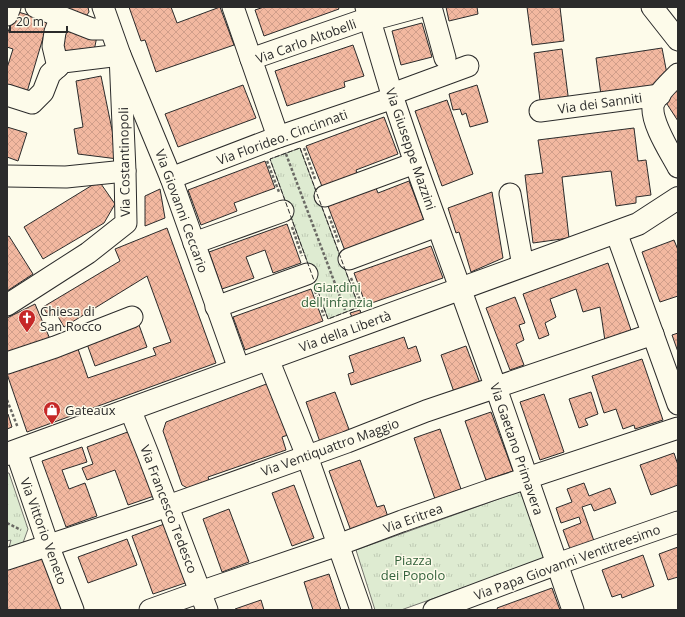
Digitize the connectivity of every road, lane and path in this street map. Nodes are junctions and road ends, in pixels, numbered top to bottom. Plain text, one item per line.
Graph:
1 (10, 7) edge
2 (36, 7) edge
3 (104, 7) edge
4 (233, 7) edge
5 (418, 7) edge
6 (431, 7) edge
7 (652, 7) edge
8 (372, 14) edge
9 (7, 15) edge
10 (61, 17) junction
11 (110, 29) junction
12 (678, 40) edge
13 (120, 55) junction
14 (445, 58) dead end
15 (251, 59) junction
16 (468, 66) dead end
17 (58, 67) junction
18 (678, 74) edge
19 (7, 95) edge
20 (660, 95) junction
21 (392, 96) junction
22 (540, 112) dead end
23 (298, 131) junction
24 (275, 145) junction
25 (415, 163) junction
26 (678, 167) edge
27 (125, 171) junction
28 (7, 176) edge
29 (171, 178) junction
30 (510, 194) dead end
31 (323, 197) junction
32 (678, 198) edge
33 (284, 210) junction
34 (437, 226) junction
35 (616, 232) junction
36 (194, 243) junction
37 (346, 260) junction
38 (523, 266) junction
39 (308, 274) junction
40 (460, 289) junction
41 (7, 305) edge
42 (216, 307) junction
43 (345, 313) dead end
44 (132, 317) dead end
45 (368, 322) junction
46 (653, 334) junction
47 (331, 336) junction
48 (268, 359) junction
49 (7, 363) edge
50 (240, 369) junction
51 (496, 388) junction
52 (7, 400) edge
53 (678, 404) edge
54 (130, 409) junction
55 (18, 428) dead end
56 (678, 428) edge
57 (11, 452) edge
58 (307, 456) junction
59 (527, 479) junction
60 (168, 506) junction
61 (678, 522) edge
62 (48, 545) junction
63 (338, 545) junction
64 (7, 559) edge
65 (557, 564) junction
66 (203, 601) edge
67 (73, 610) edge
68 (150, 610) edge
69 (361, 610) edge
70 (434, 610) edge
71 (573, 610) edge

1 - 9 street
2 - 10 street
3 - 11 street, Via Costantinopoli
4 - 15 street
5 - 8 street, Via Carlo Altobelli
6 - 14 street
7 - 12 street
8 - 15 street, Via Carlo Altobelli
8 - 21 street, Via Giuseppe Mazzini
10 - 11 street
10 - 17 street
11 - 13 street, Via Costantinopoli
13 - 17 street
13 - 27 street, Via Costantinopoli
13 - 29 street, Via Giovanni Ceccario
15 - 24 street, Via Carlo Altobelli
16 - 21 street, Via Florideo. Cincinnati
17 - 19 street
18 - 20 street, Via dei Sanniti
20 - 22 street, Via dei Sanniti
20 - 26 street, Via dei Sanniti
21 - 23 street, Via Florideo. Cincinnati
21 - 25 street, Via Giuseppe Mazzini
23 - 24 street, Via Florideo. Cincinnati
23 - 31 path
24 - 29 street, Via Florideo. Cincinnati
24 - 33 path
24 - 43 path
25 - 31 street
25 - 34 street, Via Giuseppe Mazzini
27 - 28 street
27 - 41 street, Via Costantinopoli
29 - 36 street, Via Giovanni Ceccario
30 - 38 street
31 - 37 path
32 - 35 main road, Via della Libertà
33 - 36 street
33 - 39 path
34 - 37 street
34 - 40 street, Via Giuseppe Mazzini
35 - 38 main road, Via della Libertà
35 - 46 street
36 - 42 street, Via Giovanni Ceccario
37 - 45 path
38 - 40 main road, Via della Libertà
39 - 42 street
39 - 47 path
40 - 45 main road, Via della Libertà
40 - 51 street, Via Gaetano Primavera
42 - 50 street, Via Giovanni Ceccario
44 - 49 street
45 - 47 main road, Via della Libertà
46 - 51 street, Via Ventiquattro Maggio
46 - 53 street
47 - 48 main road, Via della Libertà
48 - 50 main road, Via della Libertà
48 - 58 street
50 - 54 main road, Via della Libertà
51 - 58 street, Via Ventiquattro Maggio
51 - 59 street, Via Gaetano Primavera
52 - 55 path
54 - 57 main road, Via della Libertà
54 - 60 street, Via Francesco Tedesco
56 - 59 street, Via Eritrea
57 - 62 street, Via Vittorio Veneto
58 - 60 street, Via Ventiquattro Maggio
58 - 63 street
59 - 63 street, Via Eritrea
59 - 65 street, Via Gaetano Primavera
60 - 62 street, Via Ventiquattro Maggio
60 - 66 street, Via Francesco Tedesco
61 - 65 street, Via Papa Giovanni Ventitreesimo
62 - 64 street, Via Ventiquattro Maggio
62 - 67 street, Via Vittorio Veneto
63 - 66 street, Via Eritrea
63 - 69 street
65 - 70 street, Via Papa Giovanni Ventitreesimo
65 - 71 street, Via Gaetano Primavera
66 - 68 street, Via Eritrea

